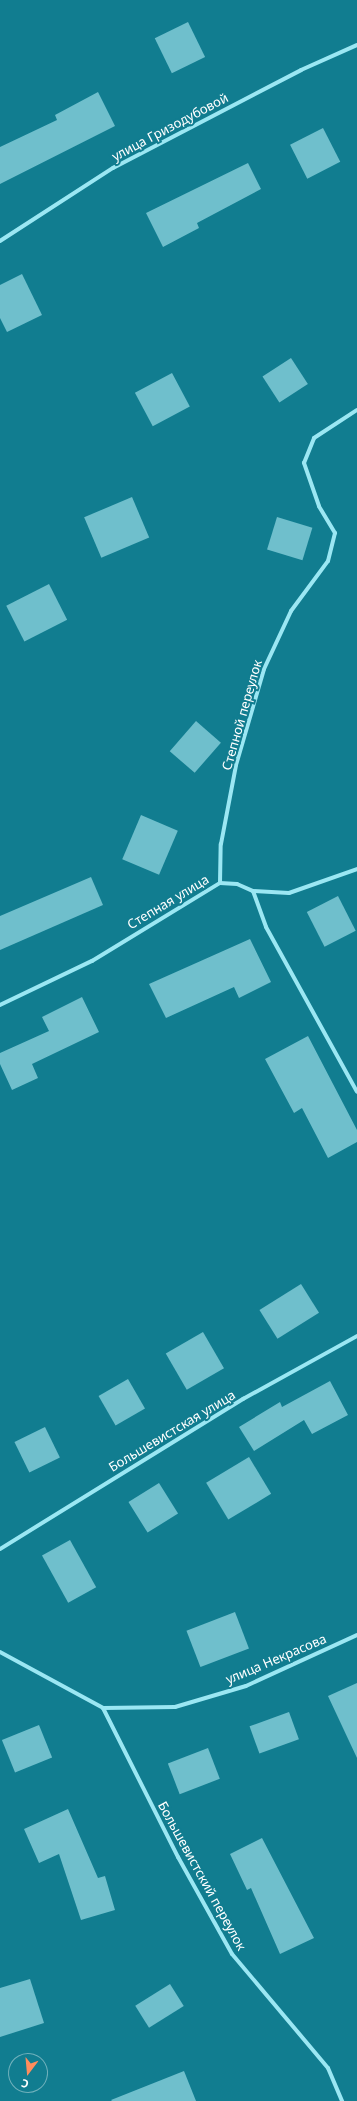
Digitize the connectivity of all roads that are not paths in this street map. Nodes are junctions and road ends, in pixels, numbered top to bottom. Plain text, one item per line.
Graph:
1 (357, 45) edge
2 (0, 241) edge
3 (357, 410) edge
4 (357, 869) edge
5 (220, 883) junction
6 (253, 891) junction
7 (0, 1005) edge
8 (357, 1092) edge
9 (357, 1336) edge
10 (0, 1549) edge
11 (357, 1635) edge
12 (0, 1652) edge
13 (103, 1708) junction
14 (342, 2101) edge

1 - 2 street, улица Гризодубовой
3 - 5 street, Степной переулок
4 - 6 street, Степная улица
5 - 6 street, Степная улица
5 - 7 street, Степная улица
6 - 8 street
9 - 10 street, Большевистская улица
11 - 13 street, улица Некрасова
12 - 13 street, улица Некрасова
13 - 14 street, Большевистский переулок

